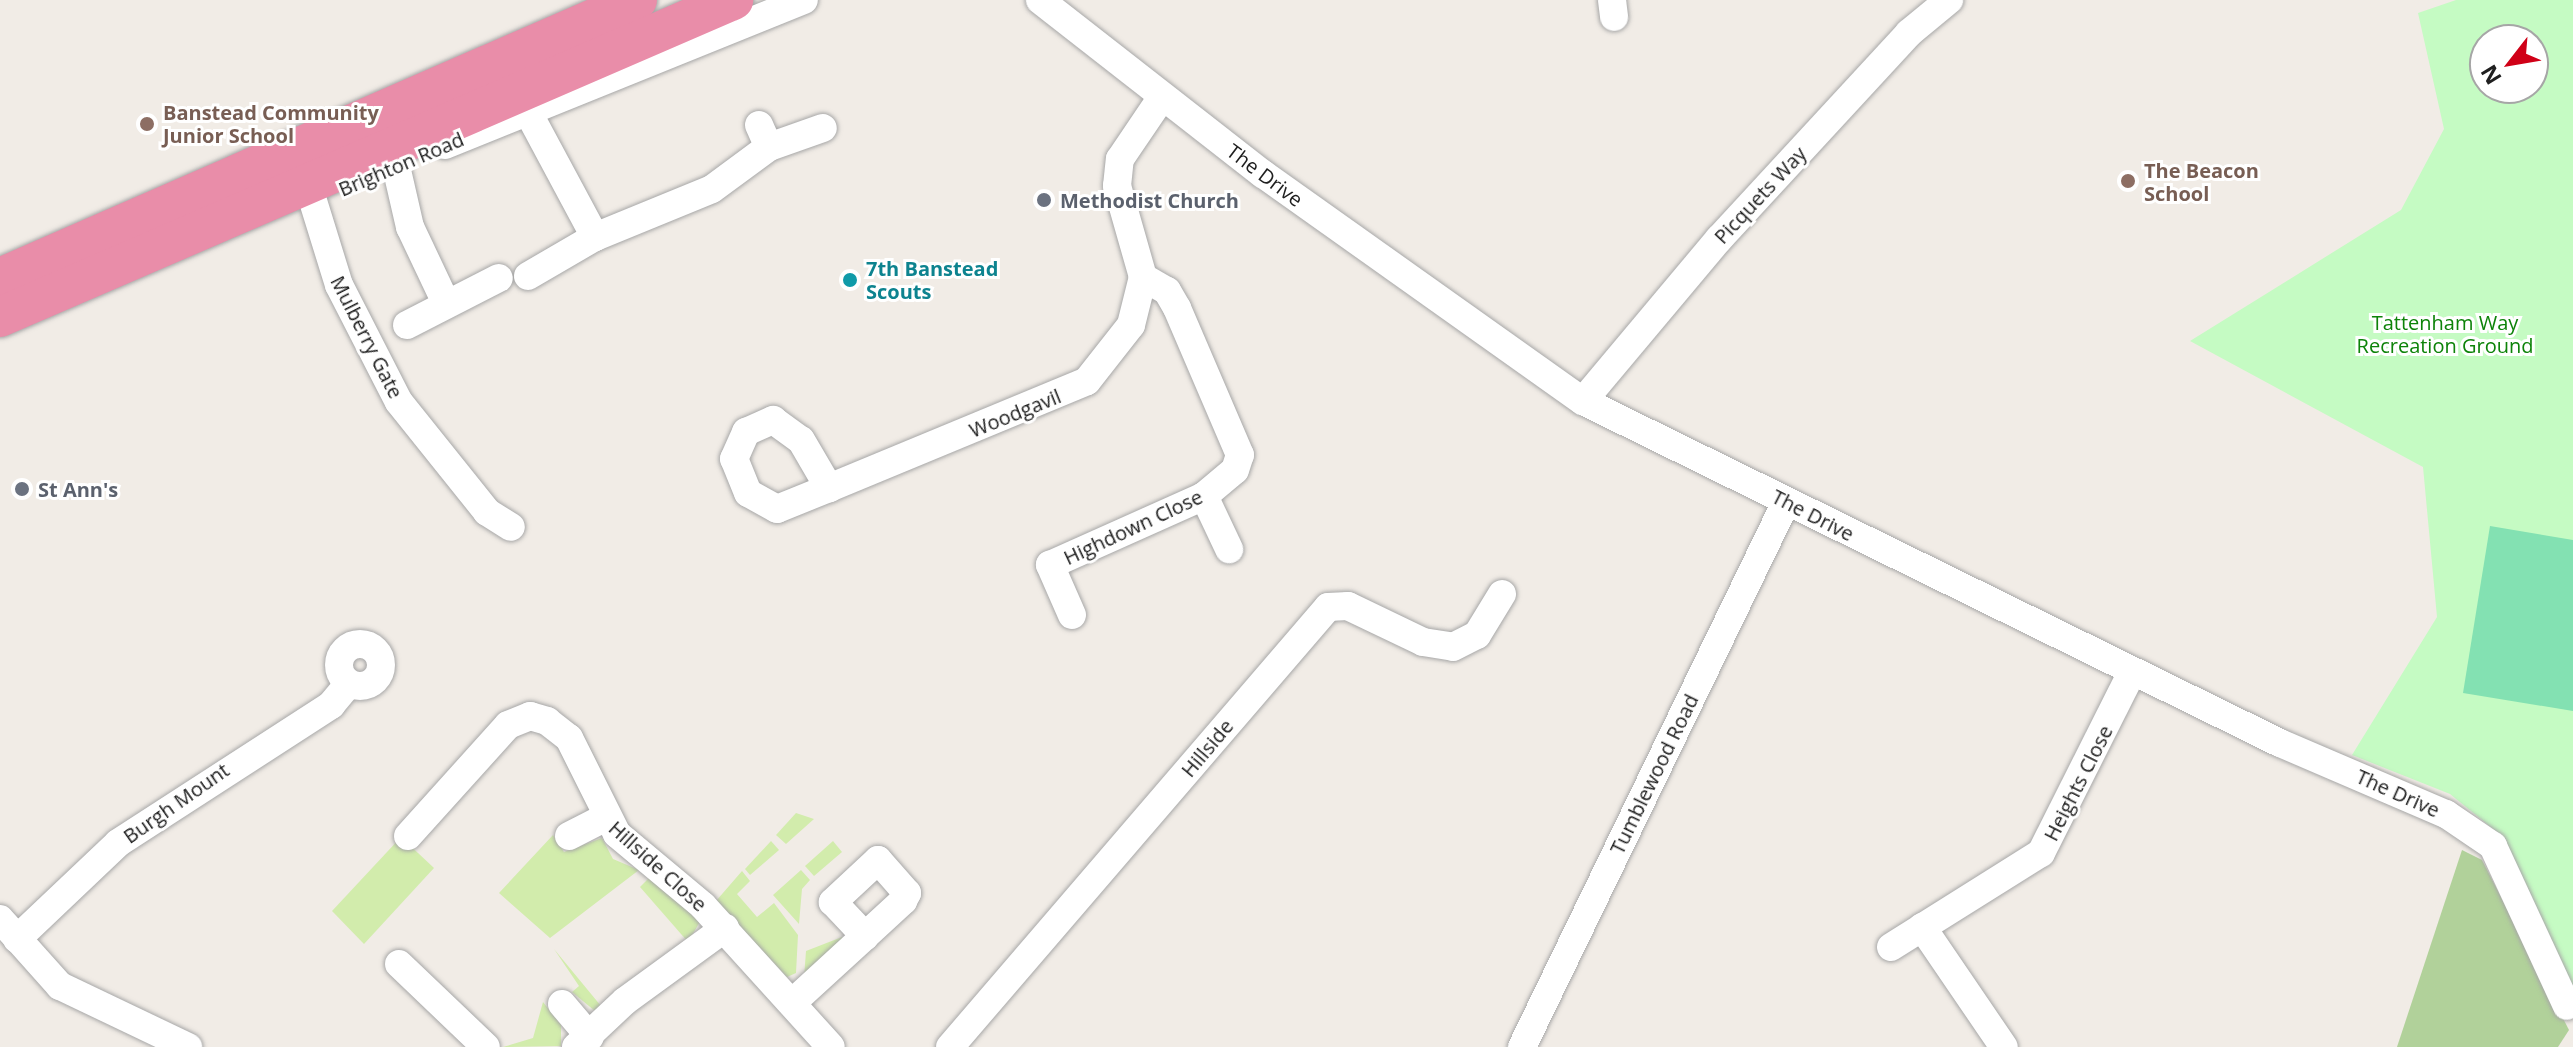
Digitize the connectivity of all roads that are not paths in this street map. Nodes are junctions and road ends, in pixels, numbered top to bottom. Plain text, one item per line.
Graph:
1 (637, 0) edge
2 (733, 0) edge
3 (804, 0) edge
4 (1040, 0) edge
5 (1949, 0) edge
6 (1162, 97) junction
7 (528, 112) junction
8 (823, 128) dead end
9 (396, 166) junction
10 (313, 201) junction
11 (595, 237) junction
12 (528, 276) dead end
13 (1143, 277) junction
14 (0, 278) edge
15 (499, 278) dead end
16 (445, 301) junction
17 (0, 317) edge
18 (407, 325) dead end
19 (0, 333) edge
20 (1583, 401) junction
21 (829, 488) dead end
22 (1213, 490) junction
23 (1786, 502) junction
24 (511, 527) dead end
25 (1229, 549) dead end
26 (1502, 594) dead end
27 (1072, 615) dead end
28 (2132, 672) junction
29 (348, 685) dead end
30 (604, 818) junction
31 (408, 836) dead end
32 (569, 836) dead end
33 (1922, 927) junction
34 (725, 928) junction
35 (8, 929) edge
36 (865, 936) dead end
37 (1891, 947) dead end
38 (399, 964) dead end
39 (792, 1003) junction
40 (562, 1004) dead end
41 (2567, 1006) dead end
42 (583, 1042) edge
43 (2014, 1046) edge
44 (188, 1047) edge
45 (486, 1047) edge
46 (831, 1047) edge
47 (950, 1047) edge
48 (1522, 1047) edge

1 - 14 highway
2 - 17 highway, Brighton Road
3 - 7 street, Brighton Road
4 - 6 street, The Drive
5 - 20 street, Picquets Way
6 - 13 street, Woodgavil
6 - 20 street, The Drive
7 - 9 street, Brighton Road
7 - 11 street
8 - 11 street
9 - 10 street, Brighton Road
9 - 16 street
10 - 19 street, Brighton Road
10 - 24 street, Mulberry Gate
11 - 12 street
13 - 21 street, Woodgavil
13 - 22 street
15 - 16 street
16 - 18 street
20 - 23 street, The Drive
22 - 25 street
22 - 27 street, Highdown Close
23 - 28 street, The Drive
23 - 48 street, Tumblewood Road
26 - 47 street, Hillside
28 - 33 street, Heights Close
28 - 41 street, The Drive
29 - 35 street, Burgh Mount
30 - 31 street, Hillside Close
30 - 32 street
30 - 34 street, Hillside Close
33 - 37 street, Heights Close
33 - 43 street
34 - 39 street, Hillside Close
34 - 42 street, Hillside Close
35 - 44 street
36 - 39 street
38 - 45 street
39 - 46 street, Hillside Close
40 - 42 street

